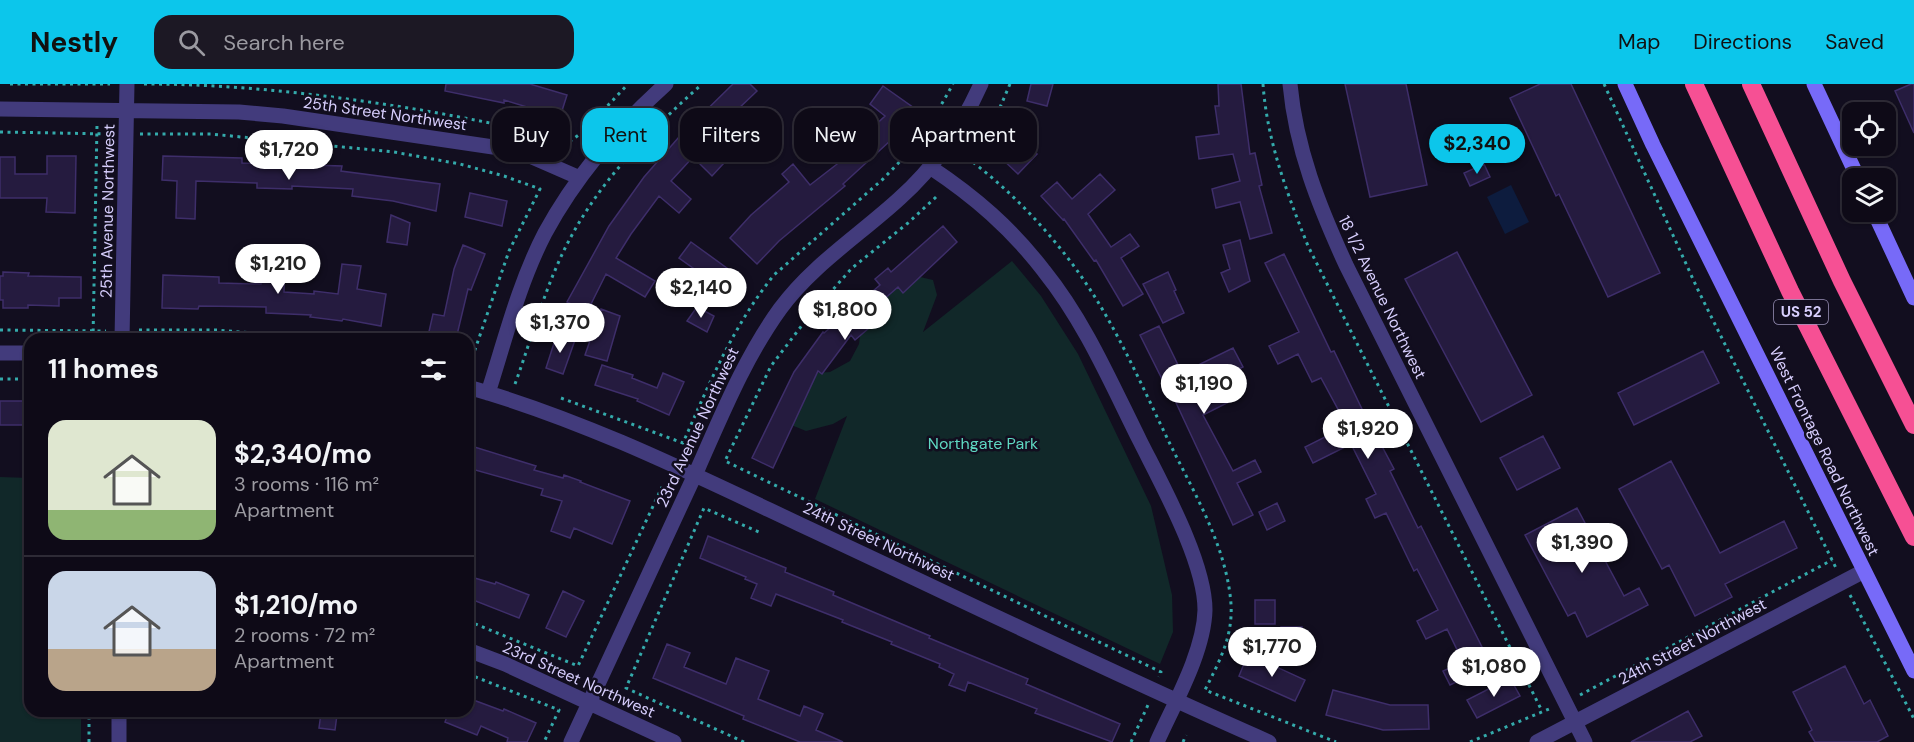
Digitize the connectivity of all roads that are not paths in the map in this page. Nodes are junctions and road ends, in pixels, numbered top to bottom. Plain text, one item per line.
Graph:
1 (127, 84) edge
2 (666, 84) edge
3 (981, 84) edge
4 (1290, 84) edge
5 (1625, 84) edge
6 (1694, 84) edge
7 (1751, 84) edge
8 (1814, 84) edge
9 (0, 109) edge
10 (127, 109) junction
11 (930, 167) junction
12 (1853, 168) edge
13 (580, 178) junction
14 (1879, 222) edge
15 (1914, 298) edge
16 (122, 333) edge
17 (0, 352) edge
18 (24, 353) edge
19 (474, 389) edge
20 (488, 393) junction
21 (1914, 425) edge
22 (694, 475) junction
23 (1914, 537) edge
24 (1864, 572) junction
25 (474, 652) edge
26 (1914, 671) edge
27 (1176, 701) junction
28 (590, 703) junction
29 (119, 717) edge
30 (1574, 722) junction
31 (119, 742) edge
32 (571, 742) edge
33 (674, 742) edge
34 (1157, 742) edge
35 (1269, 742) edge
36 (1537, 742) edge
37 (1585, 742) edge

1 - 10 street, 25th Avenue Northwest
2 - 13 street
3 - 11 street, 23rd Avenue Northwest
4 - 30 street, 18 1/2 Avenue Northwest
5 - 24 street, West Frontage Road Northwest
6 - 23 highway, US 52
7 - 21 highway, US 52
8 - 12 street
9 - 10 street, 25th Street Northwest
10 - 13 street, 25th Street Northwest
10 - 16 street, 25th Avenue Northwest
11 - 22 street, 23rd Avenue Northwest
11 - 27 street
13 - 20 street
14 - 15 street
17 - 18 street
19 - 20 street, 24th Street Northwest
20 - 22 street, 24th Street Northwest
22 - 27 street, 24th Street Northwest
22 - 28 street, 23rd Avenue Northwest
24 - 26 street, West Frontage Road Northwest
24 - 30 street, 24th Street Northwest
25 - 28 street, 23rd Street Northwest
27 - 34 street
27 - 35 street, 24th Street Northwest
28 - 32 street, 23rd Avenue Northwest
28 - 33 street, 23rd Street Northwest
29 - 31 street
30 - 36 street, 24th Street Northwest
30 - 37 street, 18 1/2 Avenue Northwest

